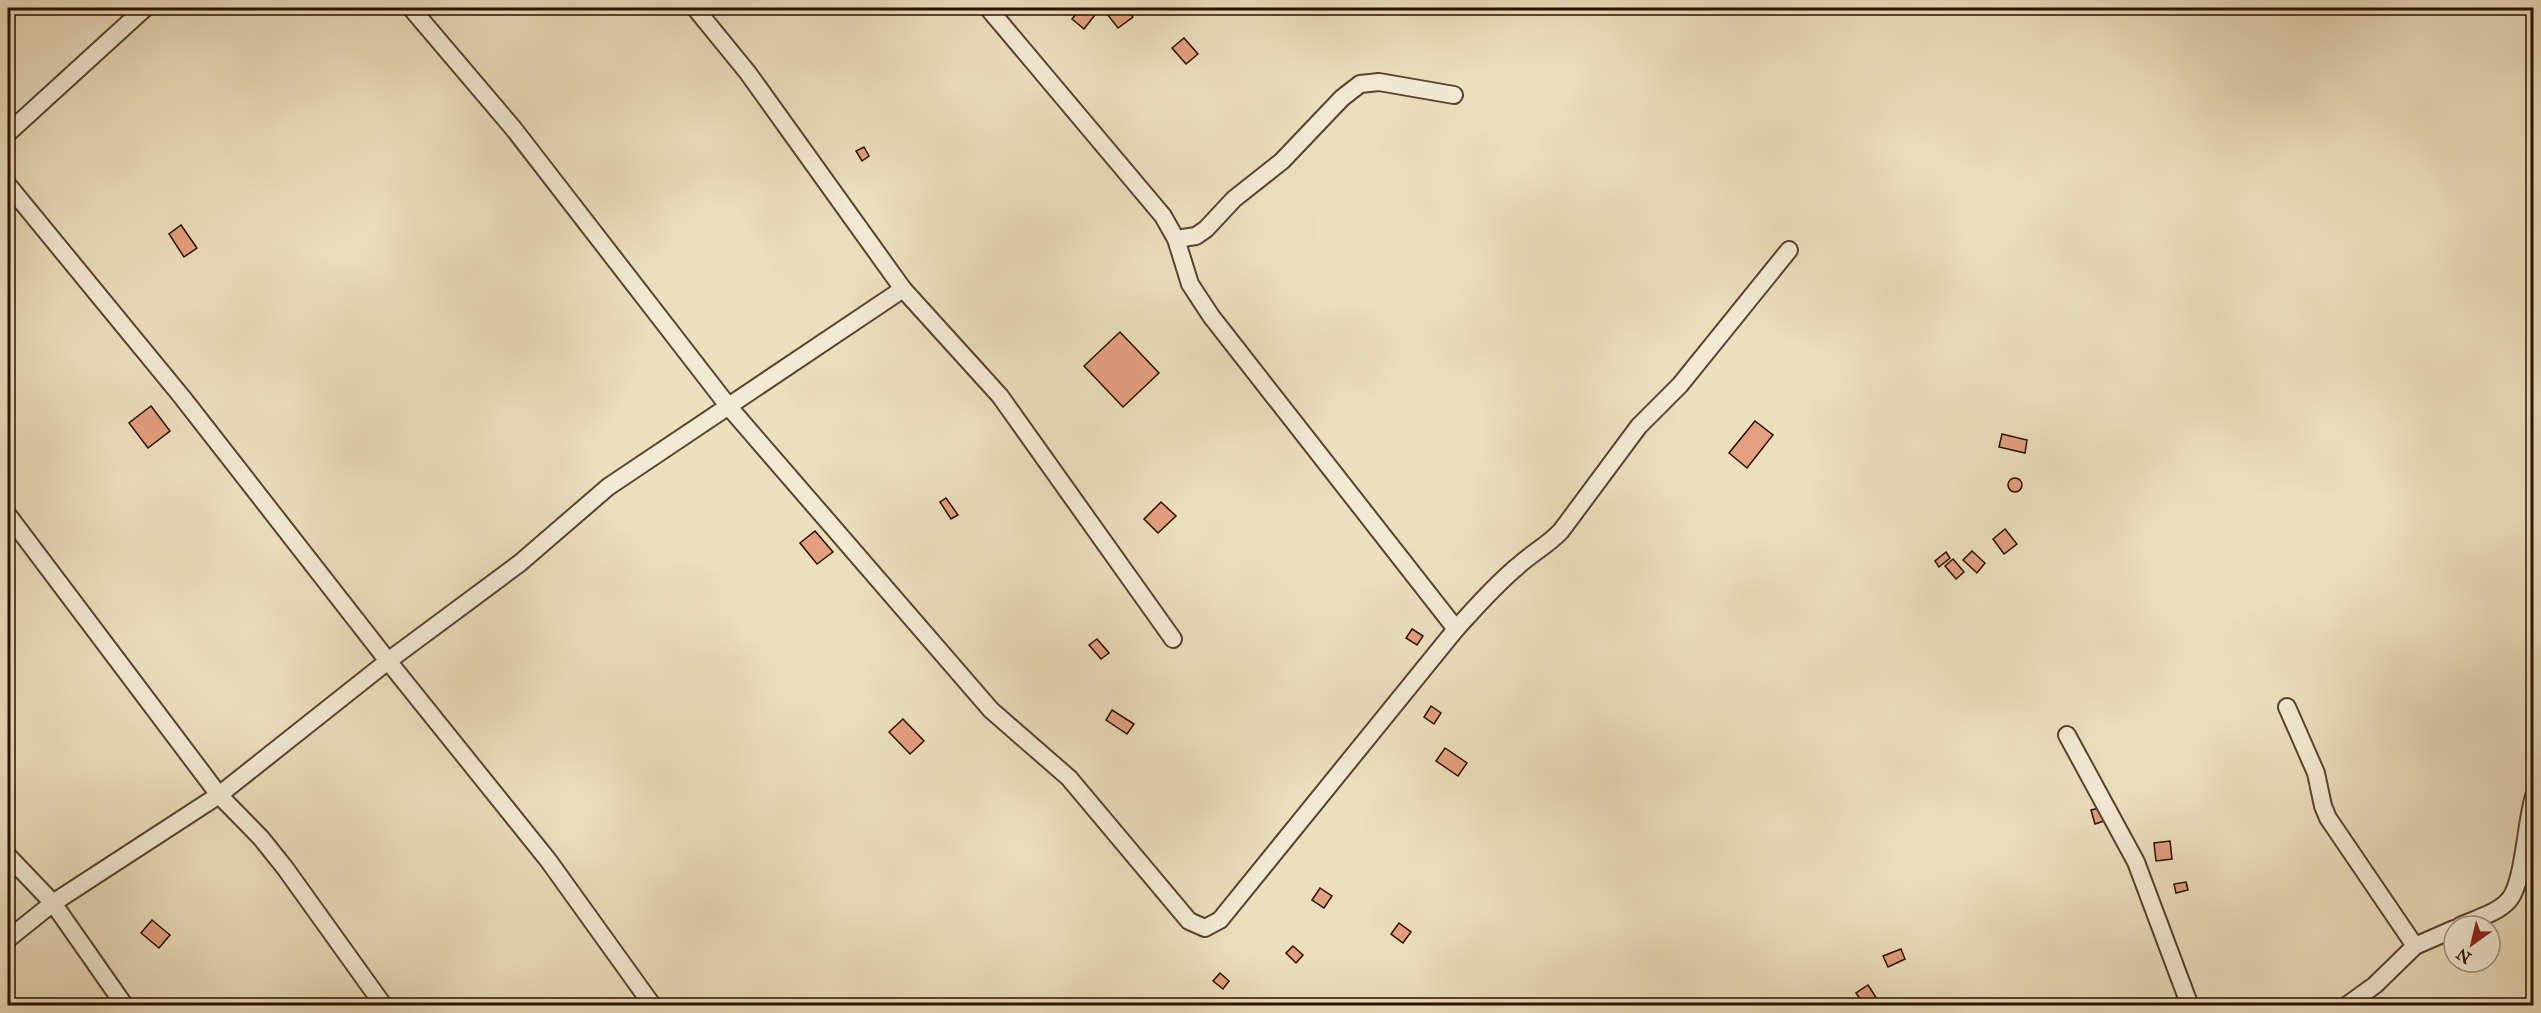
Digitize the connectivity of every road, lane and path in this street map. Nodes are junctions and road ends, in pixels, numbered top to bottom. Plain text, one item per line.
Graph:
1 (145, 8) edge
2 (411, 8) edge
3 (695, 8) edge
4 (988, 8) edge
5 (1454, 95) dead end
6 (8, 133) edge
7 (8, 185) edge
8 (1176, 239) junction
9 (1789, 250) dead end
10 (903, 289) junction
11 (729, 407) junction
12 (8, 515) edge
13 (1456, 629) junction
14 (1173, 639) dead end
15 (388, 661) junction
16 (2287, 708) dead end
17 (2067, 735) dead end
18 (219, 795) junction
19 (2534, 796) edge
20 (8, 856) edge
21 (53, 903) junction
22 (2487, 914) edge
23 (2442, 934) edge
24 (8, 939) edge
25 (2415, 946) junction
26 (125, 1005) edge
27 (384, 1005) edge
28 (653, 1005) edge
29 (2190, 1005) edge
30 (2346, 1005) edge

1 - 6 street
2 - 11 street
3 - 10 street
4 - 8 street
5 - 8 street
7 - 15 street
8 - 13 street
9 - 13 street
10 - 11 street
10 - 14 street
11 - 13 street
11 - 15 street
12 - 18 street
15 - 18 street
15 - 28 street
16 - 25 street
17 - 29 street
18 - 21 street
18 - 27 street
19 - 22 street
20 - 21 street
21 - 24 street
21 - 26 street
23 - 25 street
25 - 30 street

